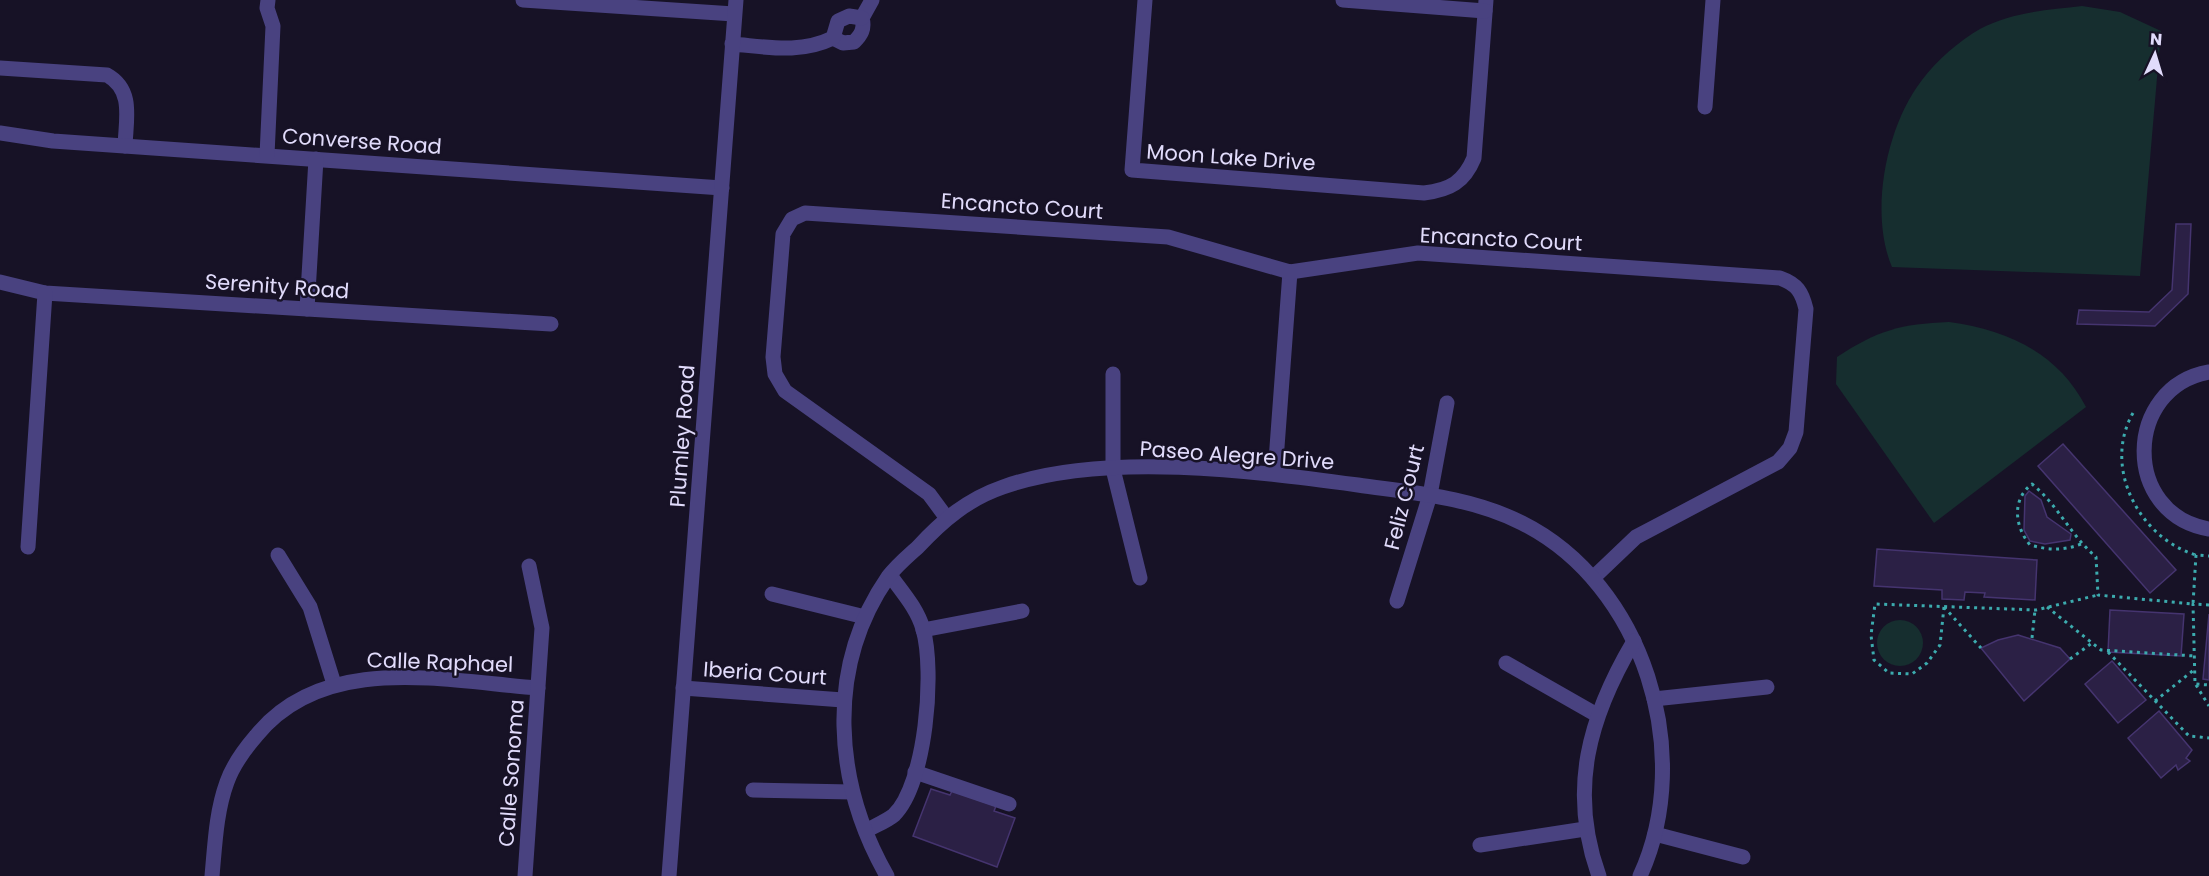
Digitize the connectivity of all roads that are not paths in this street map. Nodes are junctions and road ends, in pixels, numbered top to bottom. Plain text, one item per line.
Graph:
1 (268, 0) edge
2 (523, 0) edge
3 (872, 0) edge
4 (1145, 0) edge
5 (1343, 0) edge
6 (1713, 0) edge
7 (1486, 6) edge
8 (735, 7) edge
9 (862, 18) junction
10 (833, 38) junction
11 (732, 44) junction
12 (0, 68) edge
13 (1705, 107) dead end
14 (0, 133) edge
15 (125, 146) junction
16 (267, 155) junction
17 (316, 159) junction
18 (722, 188) junction
19 (1290, 272) junction
20 (0, 282) edge
21 (45, 292) junction
22 (307, 309) junction
23 (551, 324) dead end
24 (1113, 374) dead end
25 (2208, 374) edge
26 (1447, 403) dead end
27 (1113, 469) junction
28 (1275, 474) junction
29 (1430, 495) junction
30 (946, 517) junction
31 (2209, 529) edge
32 (28, 547) dead end
33 (278, 555) dead end
34 (529, 566) dead end
35 (890, 575) junction
36 (1140, 578) dead end
37 (1593, 578) junction
38 (772, 594) dead end
39 (1397, 601) dead end
40 (1022, 611) dead end
41 (865, 617) junction
42 (923, 630) junction
43 (1634, 641) junction
44 (1506, 663) dead end
45 (334, 684) junction
46 (1767, 687) dead end
47 (538, 688) junction
48 (683, 688) junction
49 (1654, 699) junction
50 (843, 700) junction
51 (1597, 714) junction
52 (915, 772) junction
53 (753, 790) dead end
54 (852, 792) junction
55 (1009, 804) dead end
56 (1586, 829) junction
57 (866, 831) junction
58 (1654, 834) junction
59 (1479, 845) dead end
60 (1743, 857) dead end
61 (212, 876) edge
62 (525, 876) edge
63 (669, 876) edge
64 (887, 876) edge
65 (1599, 876) edge
66 (1640, 876) edge

1 - 16 street
2 - 8 street
3 - 9 street
4 - 7 street, Moon Lake Drive
5 - 7 street
6 - 13 street
8 - 11 street, Plumley Road
9 - 10 street
9 - 10 street
10 - 11 street
11 - 18 street, Plumley Road
12 - 15 street
14 - 15 street, Converse Road
15 - 16 street, Converse Road
16 - 17 street, Converse Road
17 - 18 street, Converse Road
17 - 22 street
18 - 48 street, Plumley Road
19 - 28 street
19 - 30 street, Encancto Court
19 - 37 street, Encancto Court
20 - 21 street, Serenity Road
21 - 22 street, Serenity Road
21 - 32 street
22 - 23 street, Serenity Road
24 - 27 street
25 - 31 street
26 - 29 street, Feliz Court
27 - 28 street, Paseo Alegre Drive
27 - 30 street, Paseo Alegre Drive
27 - 36 street
28 - 29 street, Paseo Alegre Drive
29 - 37 street, Paseo Alegre Drive
29 - 39 street, Feliz Court
30 - 35 street, Paseo Alegre Drive
33 - 45 street
34 - 47 street, Calle Sonoma
35 - 41 street, Paseo Alegre Drive
35 - 42 street
37 - 43 street, Paseo Alegre Drive
38 - 41 street
40 - 42 street
41 - 50 street, Paseo Alegre Drive
42 - 52 street
43 - 49 street, Paseo Alegre Drive
43 - 51 street
44 - 51 street
45 - 47 street, Calle Raphael
45 - 61 street, Calle Raphael
46 - 49 street
47 - 62 street, Calle Sonoma
48 - 50 street, Iberia Court
48 - 63 street, Plumley Road
49 - 58 street, Paseo Alegre Drive
50 - 54 street, Paseo Alegre Drive
51 - 56 street
52 - 55 street
52 - 57 street
53 - 54 street
54 - 57 street, Paseo Alegre Drive
56 - 59 street
56 - 65 street
57 - 64 street, Paseo Alegre Drive
58 - 60 street
58 - 66 street, Paseo Alegre Drive

